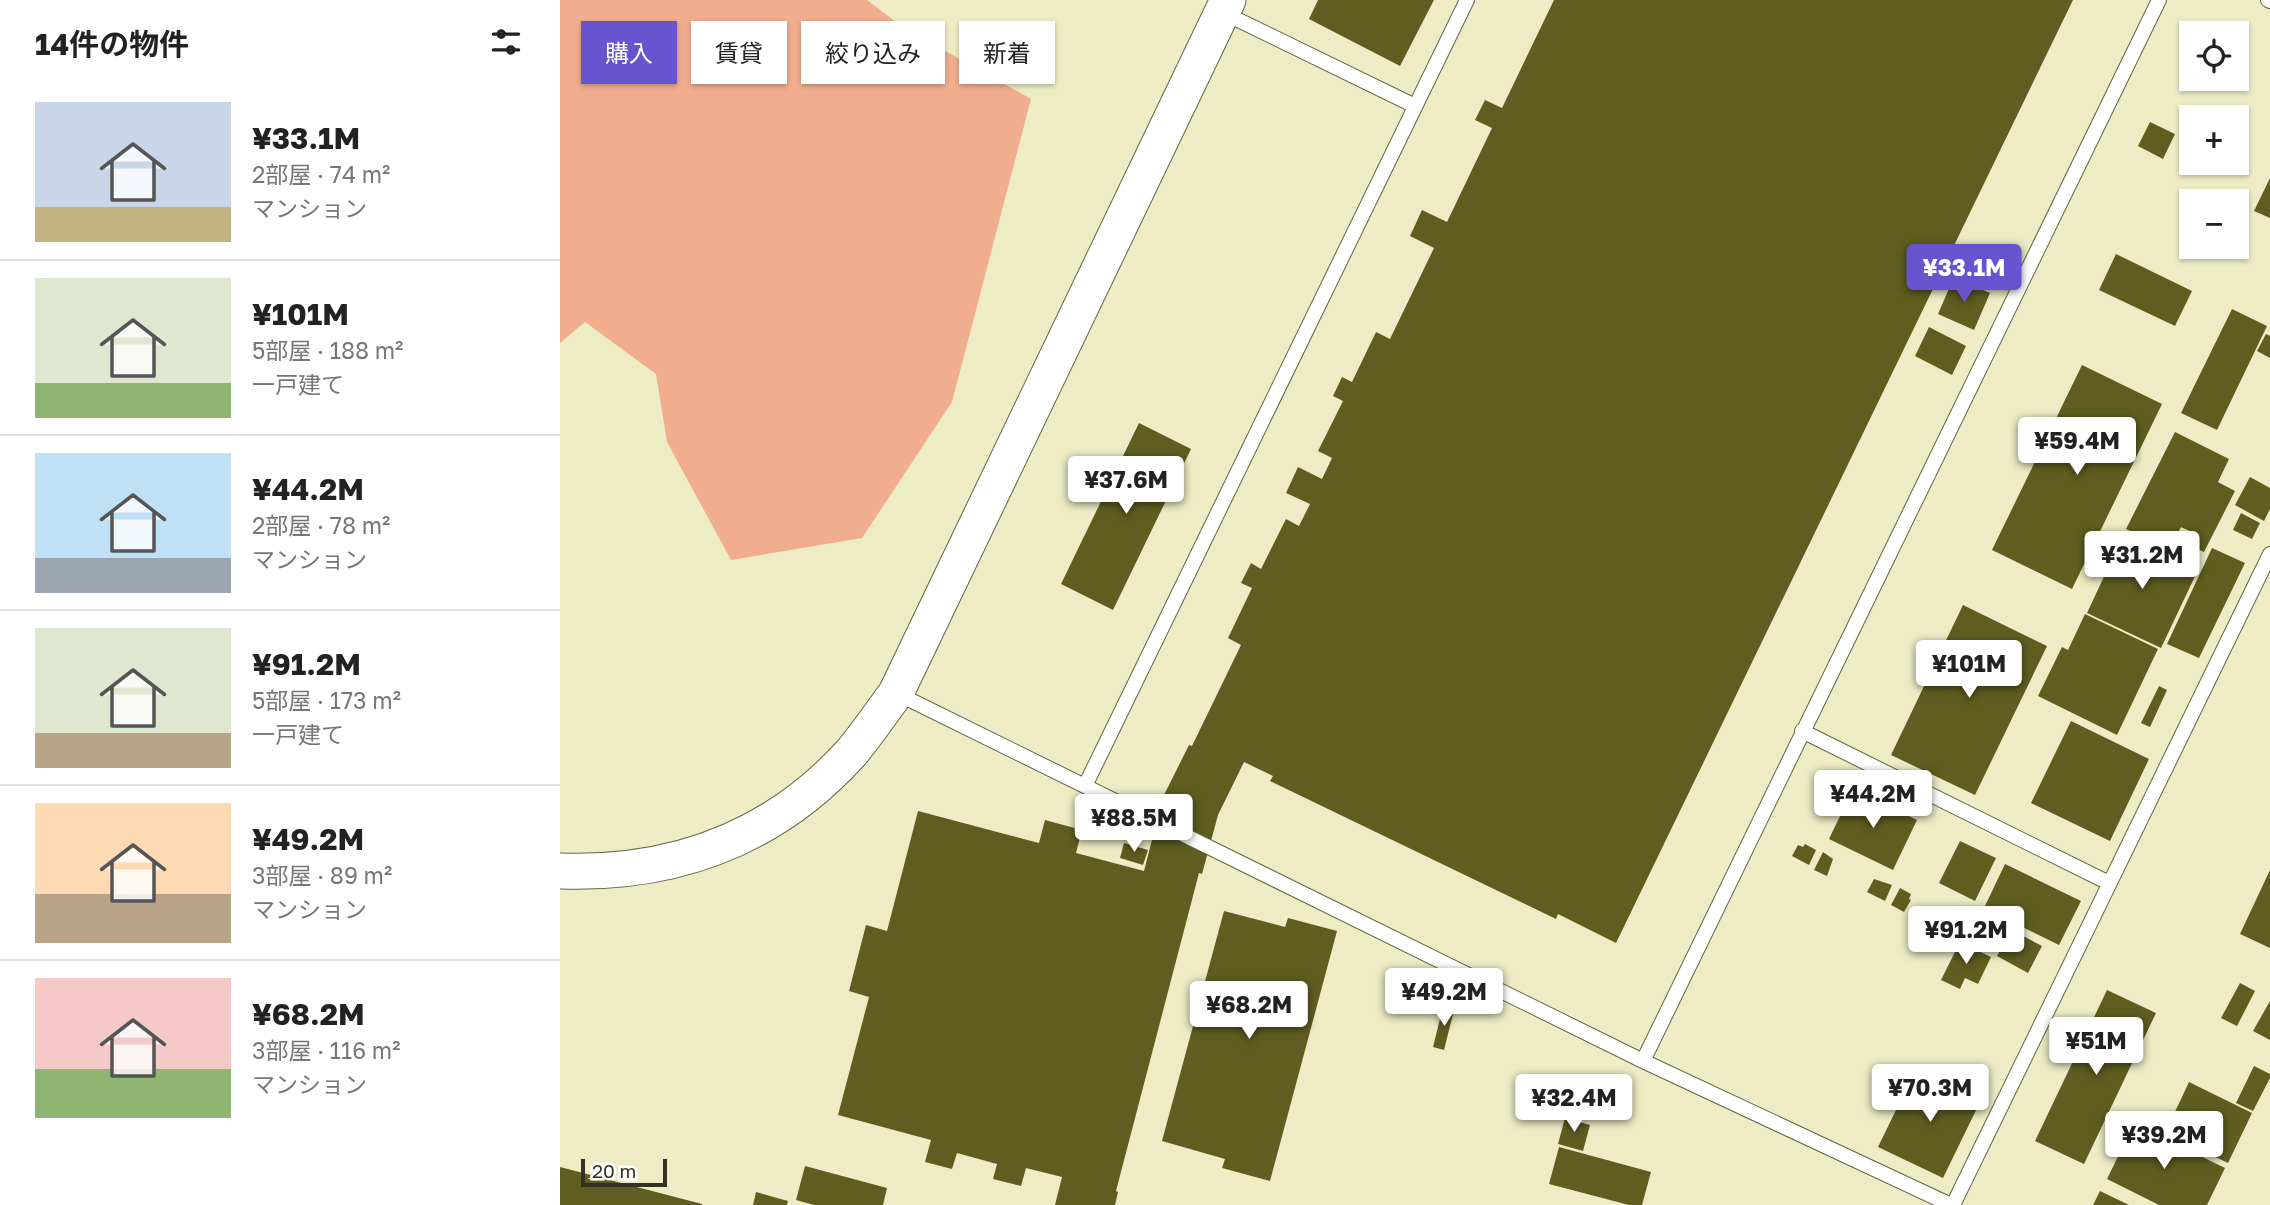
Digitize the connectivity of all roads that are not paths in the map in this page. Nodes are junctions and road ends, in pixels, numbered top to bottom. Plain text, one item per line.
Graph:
1 (1467, 0) edge
2 (2159, 0) edge
3 (1225, 6) edge
4 (1415, 106) junction
5 (2270, 554) edge
6 (896, 693) junction
7 (1802, 731) junction
8 (1085, 786) junction
9 (560, 871) edge
10 (2109, 883) junction
11 (1643, 1061) junction
12 (1952, 1205) edge

1 - 4 lane
2 - 7 lane
3 - 4 lane
3 - 6 street
4 - 8 lane
5 - 10 lane
6 - 8 lane
6 - 9 street
7 - 10 lane
7 - 11 lane
8 - 11 lane
10 - 12 lane
11 - 12 lane

